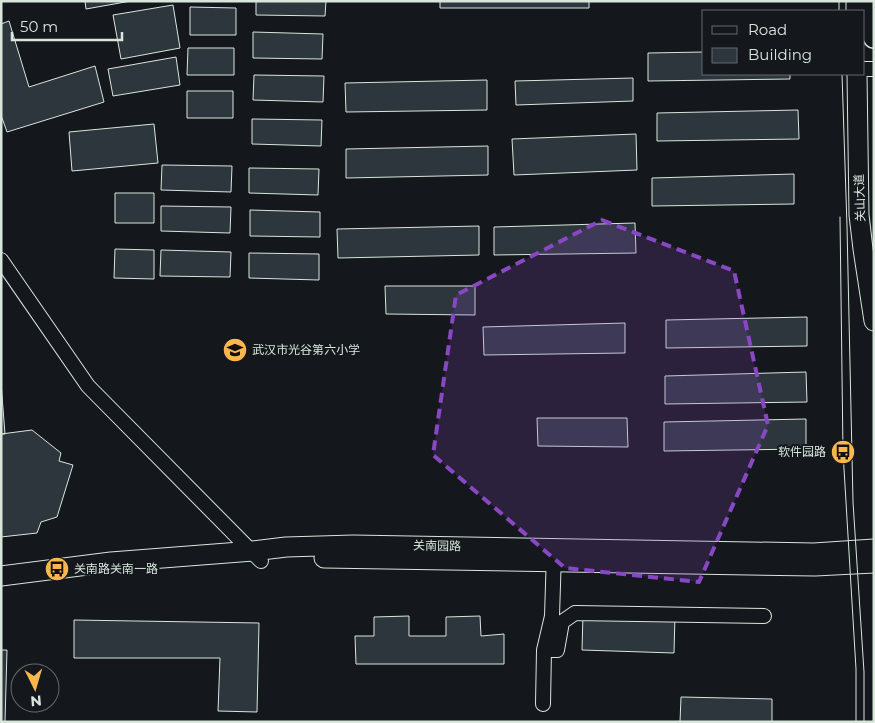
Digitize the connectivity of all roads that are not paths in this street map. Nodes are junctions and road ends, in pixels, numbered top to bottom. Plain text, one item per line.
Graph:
1 (873, 1) edge
2 (874, 37) edge
3 (857, 75) edge
4 (1, 260) edge
5 (874, 321) edge
6 (874, 549) edge
7 (554, 555) junction
8 (257, 556) junction
9 (874, 563) edge
10 (1, 576) edge
11 (1, 586) edge
12 (764, 616) dead end
13 (544, 650) junction
14 (543, 704) dead end

1 - 2 main road
3 - 5 main road, 关山大道
4 - 8 street
6 - 7 main road, 关南园路
7 - 8 main road, 关南园路
7 - 9 main road, 关南园路
7 - 13 street
8 - 10 main road, 关南园路
8 - 11 main road, 关南园路
12 - 13 street
13 - 14 street

